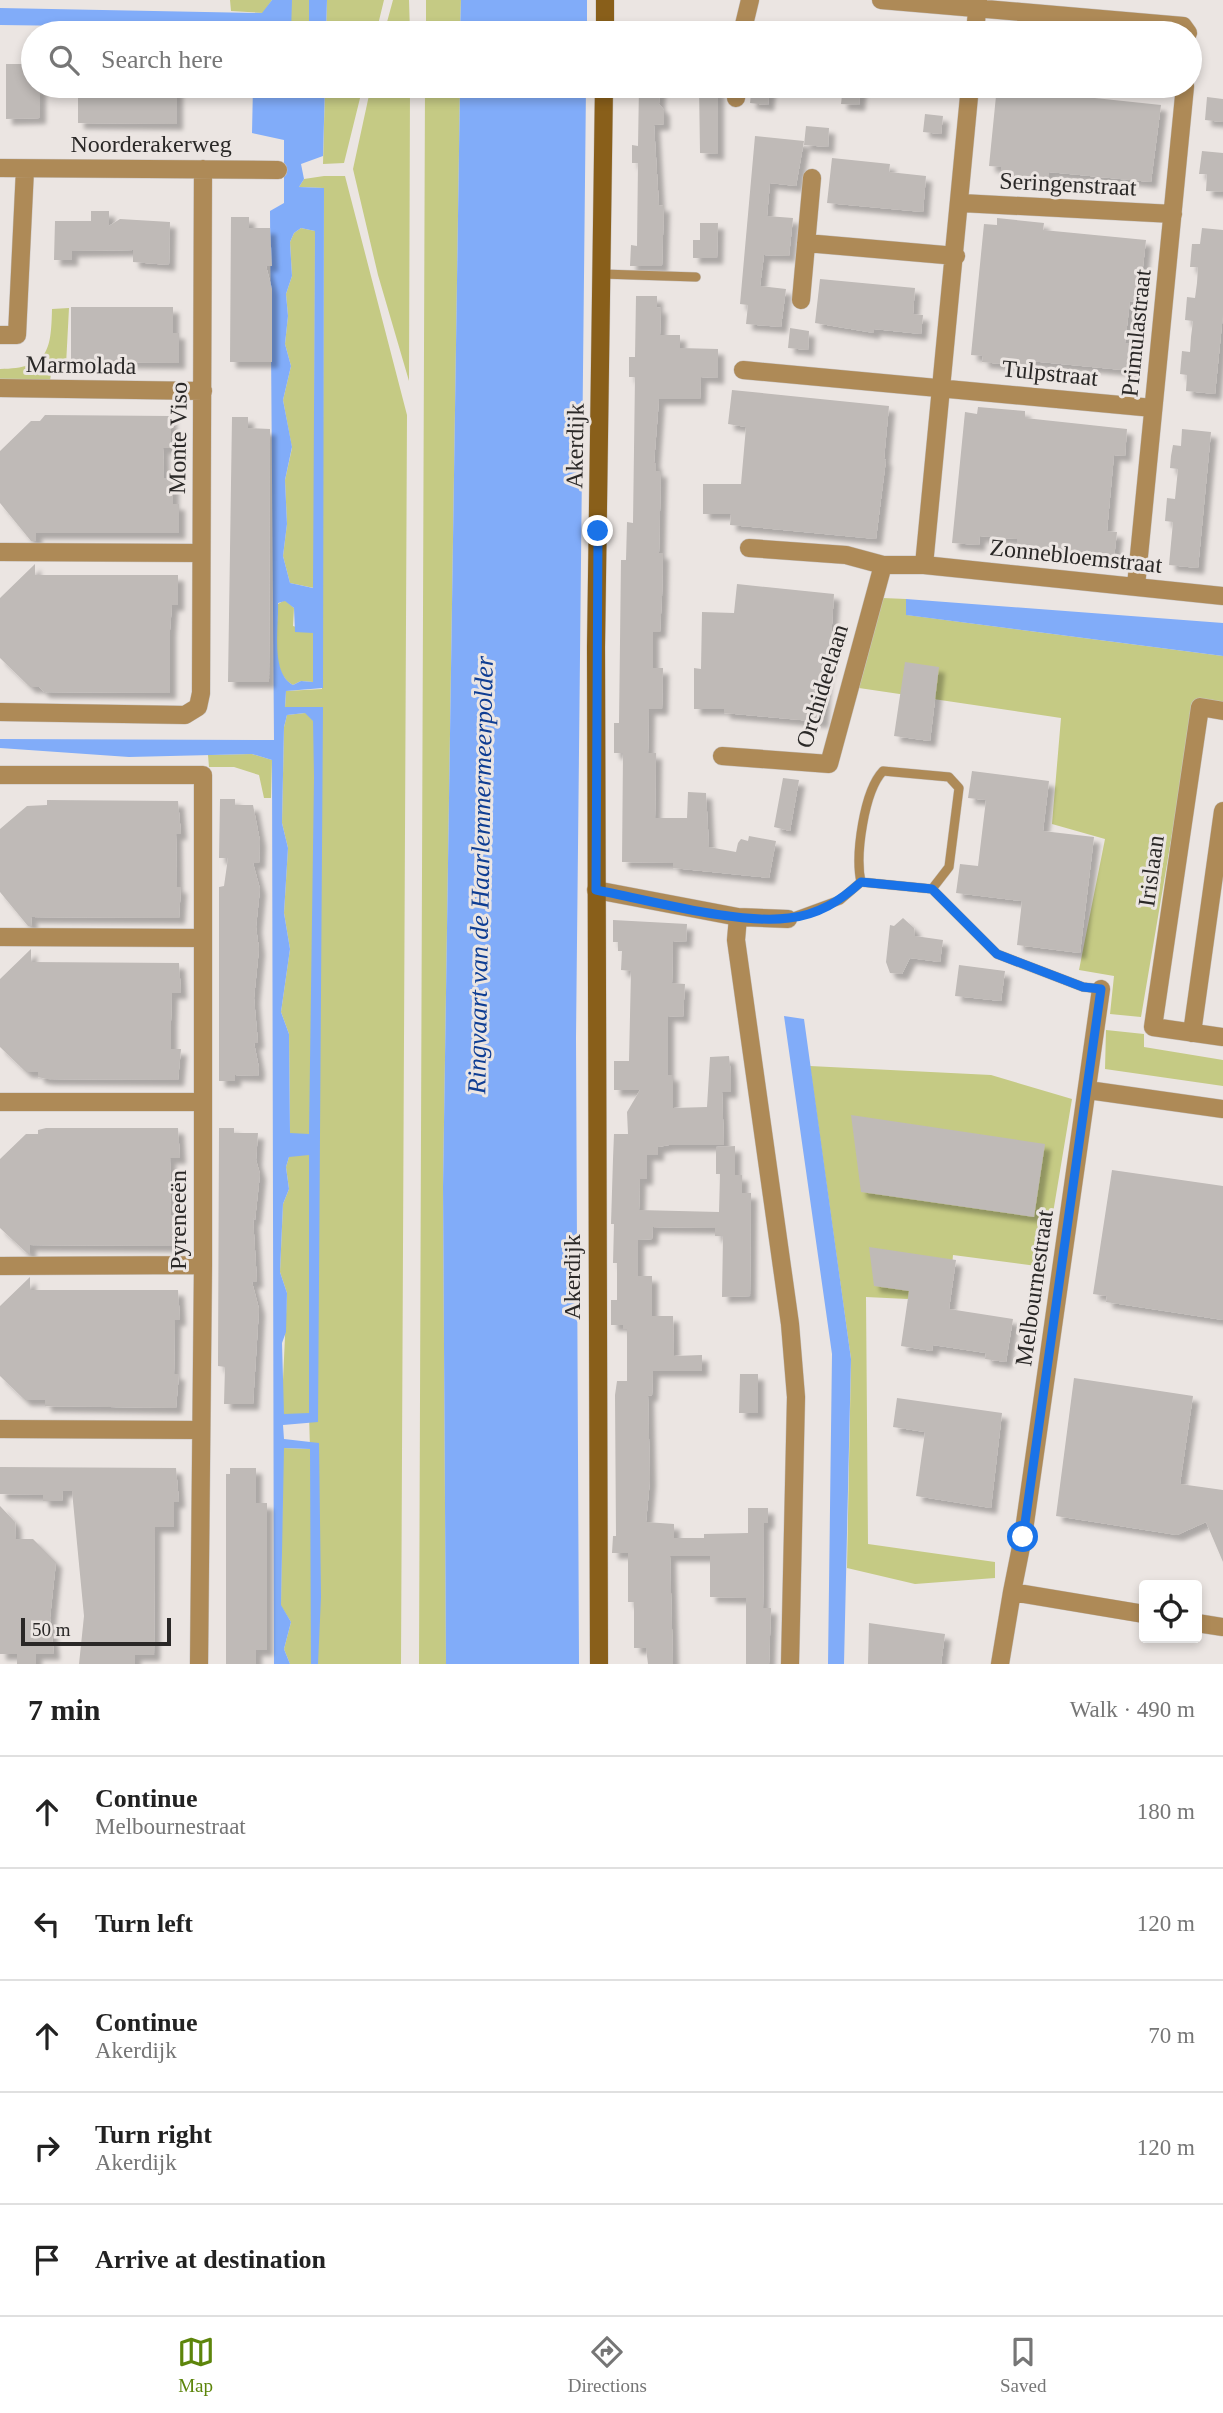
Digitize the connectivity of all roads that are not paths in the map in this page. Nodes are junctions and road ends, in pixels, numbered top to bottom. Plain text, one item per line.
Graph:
1 (606, 0) edge
2 (750, 0) edge
3 (881, 0) edge
4 (977, 4) edge
5 (605, 21) edge
6 (745, 21) edge
7 (1136, 21) edge
8 (604, 98) edge
9 (969, 98) edge
10 (1184, 98) edge
11 (0, 168) edge
12 (25, 169) junction
13 (203, 169) junction
14 (278, 170) dead end
15 (812, 178) dead end
16 (961, 204) junction
17 (1173, 214) junction
18 (806, 243) junction
19 (956, 256) junction
20 (602, 274) junction
21 (696, 276) dead end
22 (801, 300) dead end
23 (0, 335) edge
24 (743, 370) dead end
25 (943, 387) junction
26 (0, 388) edge
27 (203, 391) junction
28 (1153, 408) junction
29 (749, 548) dead end
30 (0, 552) edge
31 (200, 553) junction
32 (883, 565) junction
33 (924, 565) junction
34 (1136, 586) junction
35 (1223, 596) edge
36 (1223, 711) edge
37 (0, 712) edge
38 (722, 757) dead end
39 (0, 775) edge
40 (1223, 811) edge
41 (861, 882) junction
42 (932, 889) junction
43 (596, 890) junction
44 (738, 917) junction
45 (788, 919) joint
46 (0, 937) edge
47 (203, 938) junction
48 (1101, 989) joint
49 (1192, 1033) junction
50 (1223, 1037) edge
51 (1088, 1090) junction
52 (0, 1102) edge
53 (202, 1102) junction
54 (1223, 1109) edge
55 (203, 1265) junction
56 (0, 1266) edge
57 (0, 1429) edge
58 (200, 1430) junction
59 (1012, 1592) junction
60 (1139, 1613) edge
61 (1202, 1624) edge
62 (1223, 1627) edge
63 (199, 1664) edge
64 (599, 1664) edge
65 (790, 1664) edge
66 (1000, 1664) edge

1 - 5 street
2 - 6 street
3 - 4 street
4 - 7 street
8 - 20 street, Akerdijk
9 - 16 street
10 - 17 street, Primulastraat
11 - 12 street, Noorderakerweg
12 - 13 street, Noorderakerweg
12 - 23 street
13 - 14 street, Noorderakerweg
13 - 27 street, Monte Viso
15 - 18 street
16 - 17 street, Seringenstraat
16 - 19 street
17 - 28 street, Primulastraat
18 - 19 street
18 - 22 street
19 - 25 street
20 - 21 lane
20 - 43 street, Akerdijk
24 - 25 street
25 - 28 street, Tulpstraat
25 - 33 street
26 - 27 street, Marmolada
27 - 31 street, Monte Viso
28 - 34 street, Primulastraat
29 - 32 street
30 - 31 street
31 - 37 street, Monte Viso
32 - 33 street
32 - 38 street, Orchideelaan
33 - 34 street, Zonnebloemstraat
34 - 35 street, Zonnebloemstraat
36 - 49 street, Irislaan
39 - 47 street, Pyreneeën
40 - 49 street
41 - 42 lane
41 - 42 lane
41 - 45 lane
42 - 48 lane
43 - 44 street
43 - 64 street, Akerdijk
44 - 45 street
44 - 65 street
46 - 47 street
47 - 53 street, Pyreneeën
48 - 51 street, Melbournestraat
49 - 50 street, Irislaan
51 - 54 street
51 - 59 street, Melbournestraat
52 - 53 street
53 - 55 street, Pyreneeën
55 - 56 street
55 - 58 street, Pyreneeën
57 - 58 street
58 - 63 street, Pyreneeën
59 - 60 street
59 - 66 street, Melbournestraat
61 - 62 street

